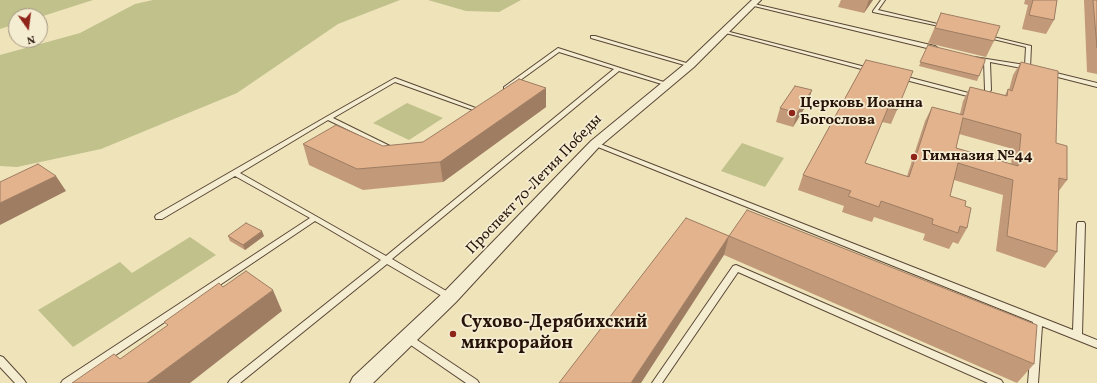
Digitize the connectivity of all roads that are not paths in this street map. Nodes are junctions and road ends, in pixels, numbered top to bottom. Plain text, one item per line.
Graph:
1 (883, 0) edge
2 (754, 2) edge
3 (950, 28) edge
4 (724, 31) junction
5 (980, 34) edge
6 (593, 38) dead end
7 (942, 50) edge
8 (972, 57) edge
9 (987, 61) junction
10 (690, 65) junction
11 (1028, 67) junction
12 (618, 69) junction
13 (1036, 69) edge
14 (1043, 71) edge
15 (881, 72) edge
16 (896, 76) edge
17 (667, 84) junction
18 (1097, 85) edge
19 (503, 91) edge
20 (484, 105) edge
21 (478, 110) junction
22 (472, 114) edge
23 (328, 118) junction
24 (595, 144) junction
25 (401, 154) edge
26 (235, 173) junction
27 (159, 217) dead end
28 (315, 218) junction
29 (1081, 224) dead end
30 (386, 260) junction
31 (450, 297) junction
32 (1038, 321) junction
33 (1077, 336) junction
34 (408, 338) junction
35 (1097, 344) edge
36 (0, 360) edge
37 (21, 383) edge
38 (66, 383) edge
39 (233, 383) edge
40 (360, 383) edge
41 (474, 383) edge
42 (657, 383) edge
43 (998, 383) edge
44 (1033, 383) edge

1 - 3 lane
2 - 4 street, Проспект 70-Летия Победы
2 - 7 lane
4 - 10 street, Проспект 70-Летия Победы
4 - 15 lane
5 - 11 lane
6 - 10 lane
8 - 9 lane
9 - 11 lane
9 - 16 lane
10 - 17 street, Проспект 70-Летия Победы
11 - 13 lane
12 - 17 lane
12 - 19 lane
12 - 30 lane
14 - 18 lane
17 - 24 street, Проспект 70-Летия Победы
20 - 21 lane
21 - 22 lane
21 - 23 lane
23 - 25 lane
23 - 26 lane
24 - 31 street, Проспект 70-Летия Победы
24 - 32 lane
26 - 27 lane
26 - 28 lane
28 - 30 lane
28 - 38 lane
29 - 33 lane
30 - 31 lane
30 - 39 lane
31 - 34 street, Проспект 70-Летия Победы
32 - 33 lane
32 - 44 lane
33 - 35 lane
34 - 40 street, Проспект 70-Летия Победы
34 - 41 lane
36 - 37 lane
42 - 43 lane

